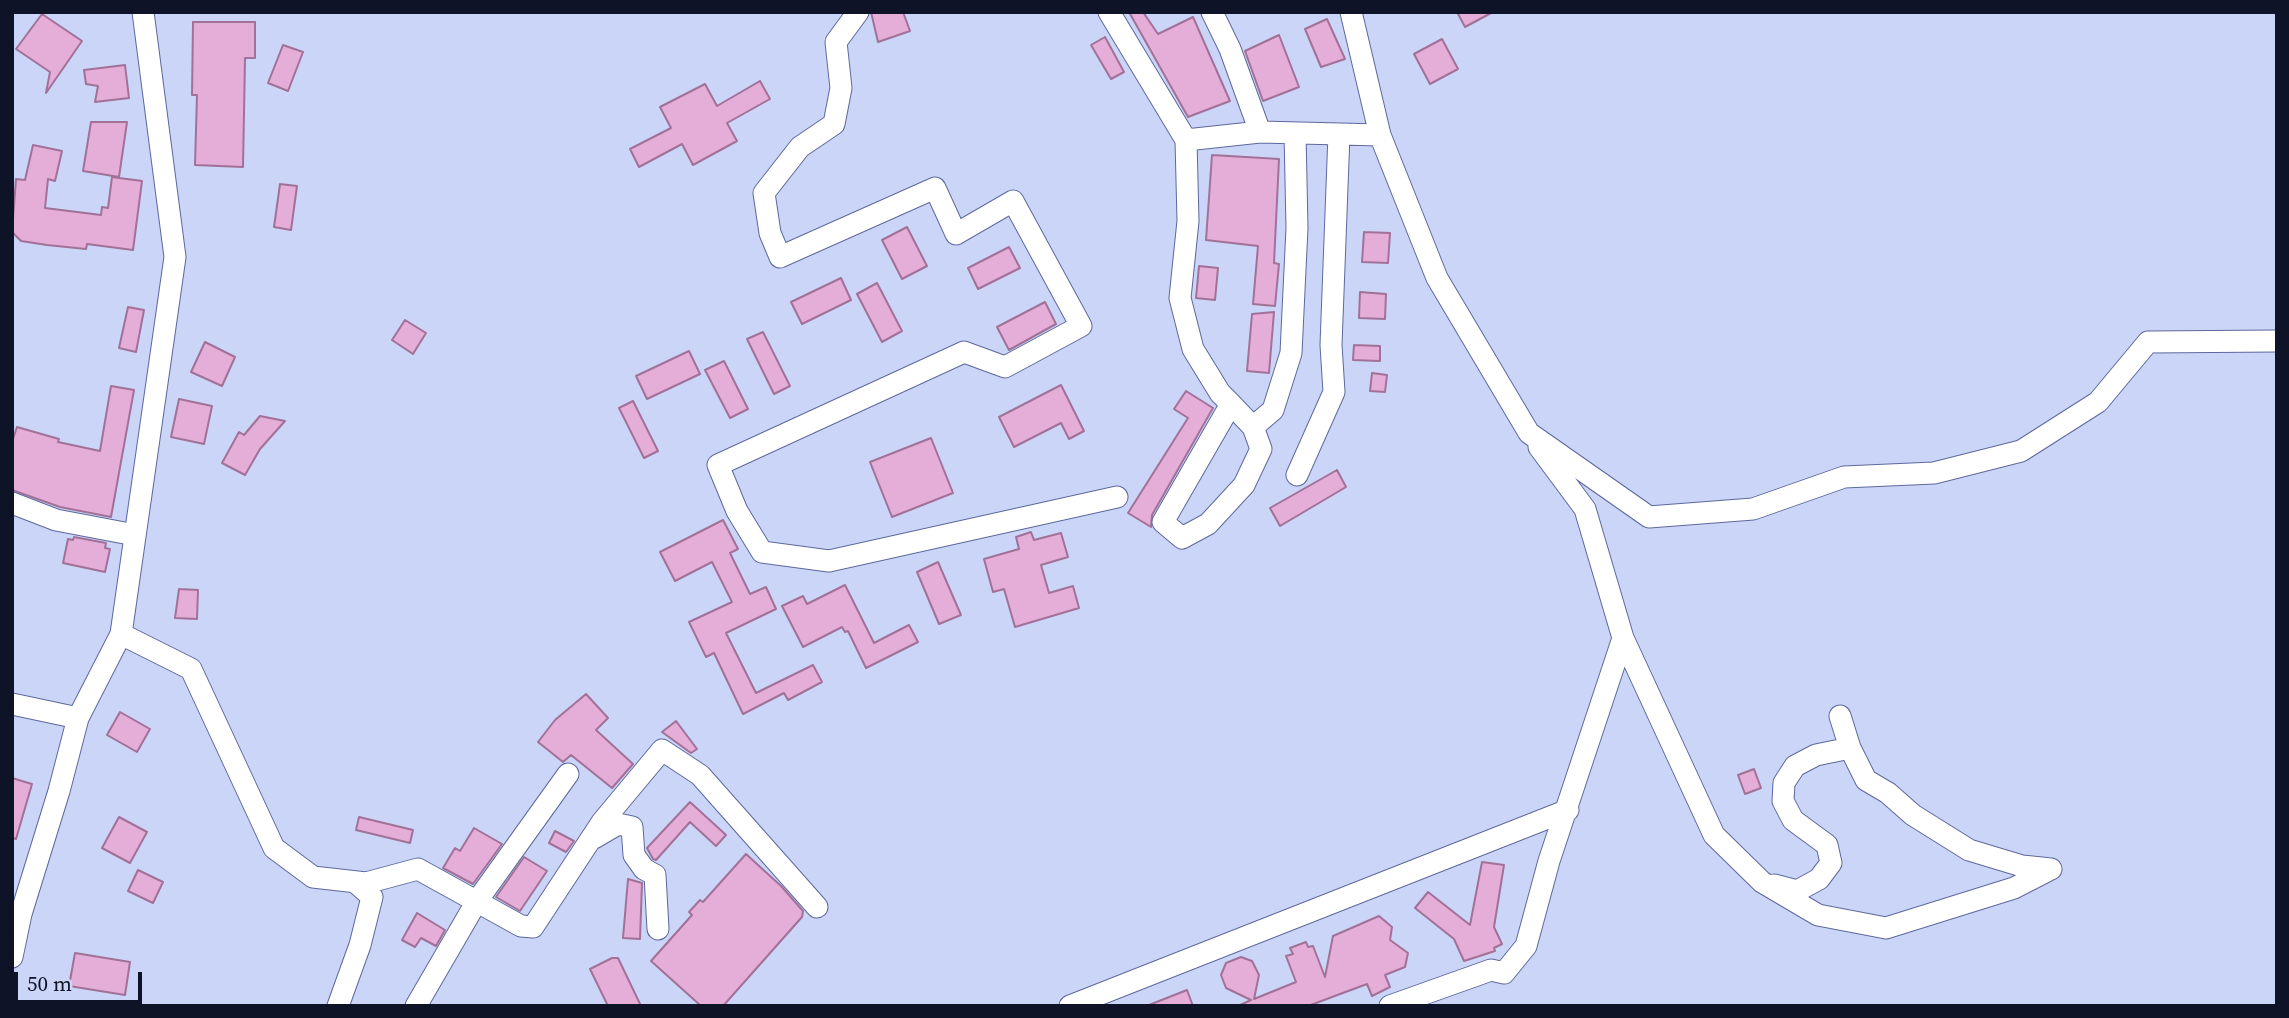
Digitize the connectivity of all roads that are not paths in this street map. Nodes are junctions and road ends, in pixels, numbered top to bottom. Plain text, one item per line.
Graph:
1 (143, 12) edge
2 (858, 12) edge
3 (1109, 12) edge
4 (1212, 12) edge
5 (1351, 12) edge
6 (1259, 132) junction
7 (1295, 133) junction
8 (1339, 134) junction
9 (1380, 135) junction
10 (1186, 139) junction
11 (2277, 341) edge
12 (1231, 404) junction
13 (1253, 427) junction
14 (1529, 433) junction
15 (1297, 475) dead end
16 (1116, 497) dead end
17 (12, 503) edge
18 (135, 535) junction
19 (121, 634) junction
20 (1623, 638) junction
21 (12, 704) edge
22 (1840, 716) dead end
23 (78, 718) junction
24 (1850, 748) junction
25 (568, 774) dead end
26 (1567, 810) junction
27 (589, 841) junction
28 (355, 882) junction
29 (1762, 882) junction
30 (477, 901) junction
31 (817, 907) dead end
32 (16, 913) edge
33 (658, 929) dead end
34 (12, 957) edge
35 (338, 1006) edge
36 (416, 1006) edge
37 (1070, 1006) edge
38 (1390, 1006) edge

1 - 18 street
2 - 16 street
3 - 10 street
4 - 6 street
5 - 9 street
6 - 7 street
6 - 10 street
7 - 8 street
7 - 13 street
8 - 9 street
8 - 15 street
9 - 14 street
10 - 12 street
11 - 14 street
12 - 13 street
12 - 13 street
14 - 20 street
17 - 18 street
18 - 19 street
19 - 23 street
19 - 28 street
20 - 26 street
20 - 29 street
21 - 23 street
22 - 24 street
23 - 32 street
24 - 29 street
24 - 29 street
25 - 30 street
26 - 37 street
26 - 38 street
27 - 30 street
27 - 31 street
27 - 33 street
28 - 30 street
28 - 35 street
30 - 36 street
32 - 34 street

